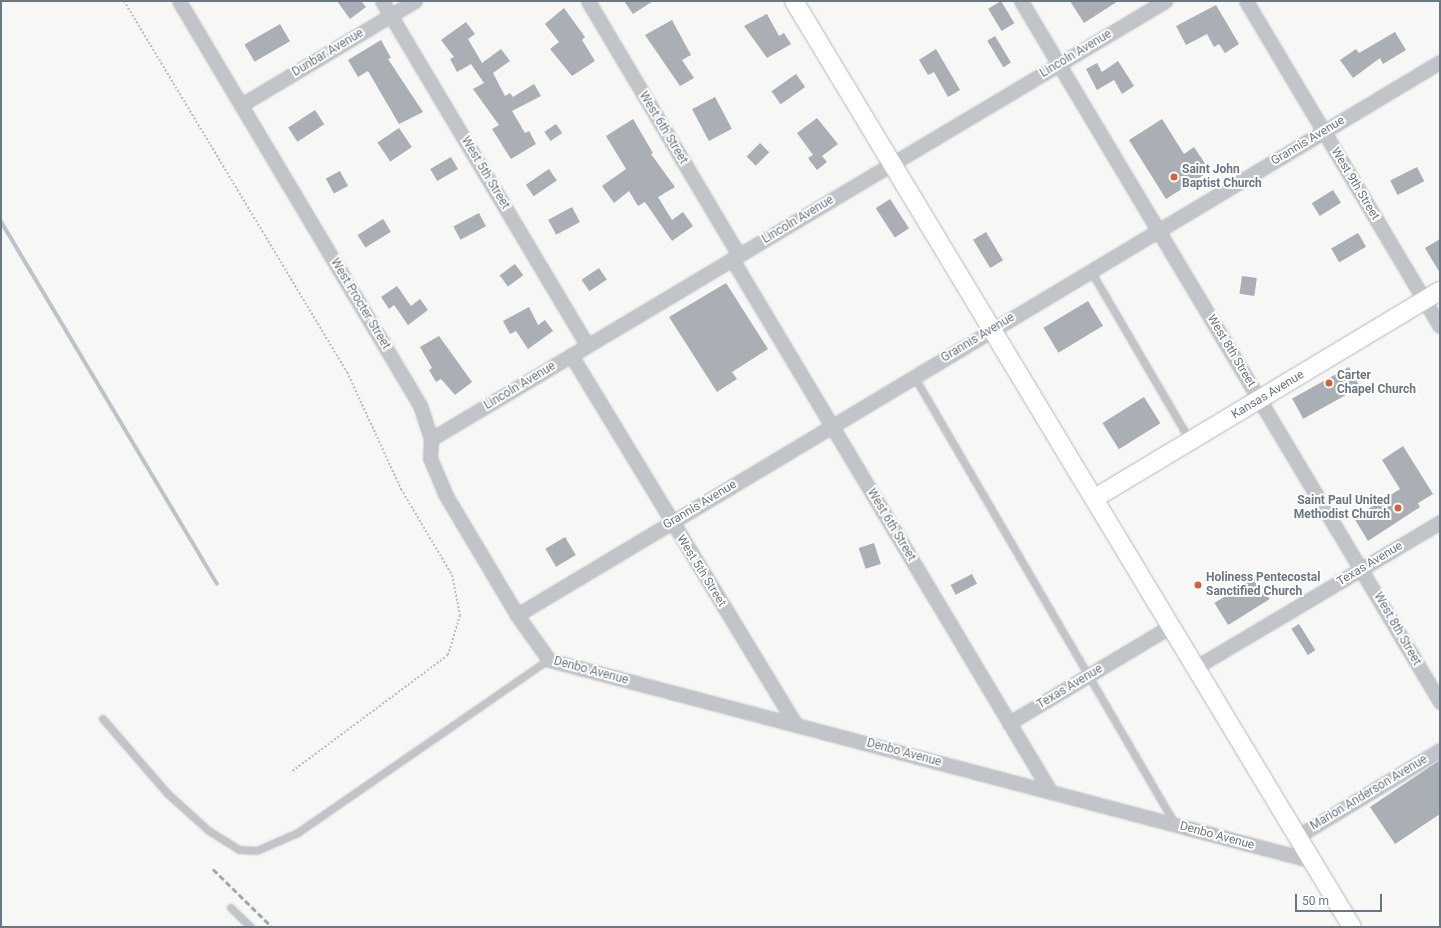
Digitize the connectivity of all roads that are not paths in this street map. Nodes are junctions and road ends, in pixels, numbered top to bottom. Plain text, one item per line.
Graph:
1 (179, 1) edge
2 (382, 1) edge
3 (415, 1) edge
4 (588, 1) edge
5 (794, 1) edge
6 (1021, 1) edge
7 (1165, 1) edge
8 (1246, 1) edge
9 (391, 16) junction
10 (1440, 62) edge
11 (1059, 64) junction
12 (241, 105) junction
13 (1324, 132) junction
14 (892, 163) junction
15 (1159, 231) junction
16 (735, 257) junction
17 (1091, 271) junction
18 (1440, 291) edge
19 (1425, 301) junction
20 (1440, 326) edge
21 (994, 328) junction
22 (588, 345) junction
23 (571, 355) junction
24 (914, 376) junction
25 (1260, 399) junction
26 (832, 426) junction
27 (431, 439) junction
28 (1190, 441) junction
29 (1095, 498) junction
30 (671, 522) junction
31 (1440, 522) edge
32 (1362, 569) junction
33 (517, 615) junction
34 (1172, 626) junction
35 (549, 660) junction
36 (1196, 667) junction
37 (1089, 675) junction
38 (1440, 702) edge
39 (103, 719) dead end
40 (1009, 723) junction
41 (795, 724) junction
42 (1440, 750) edge
43 (1050, 791) junction
44 (1175, 825) junction
45 (1298, 836) junction
46 (1313, 861) junction
47 (231, 908) dead end
48 (251, 927) edge
49 (1352, 927) edge

1 - 12 street, West Procter Street
2 - 9 street, West 5th Street
3 - 9 street, Dunbar Avenue
4 - 16 street, West 6th Street
5 - 14 main road
6 - 11 street, West 8th Street
7 - 11 street, Lincoln Avenue
8 - 13 street, West 9th Street
9 - 12 street, Dunbar Avenue
9 - 22 street, West 5th Street
10 - 13 street, Grannis Avenue
11 - 14 street, Lincoln Avenue
11 - 15 street, West 8th Street
12 - 27 street, West Procter Street
13 - 15 street, Grannis Avenue
13 - 19 street, West 9th Street
14 - 16 street, Lincoln Avenue
14 - 21 main road
15 - 17 street, Grannis Avenue
15 - 25 street, West 8th Street
16 - 22 street, Lincoln Avenue
16 - 26 street, West 6th Street
17 - 21 street, Grannis Avenue
17 - 28 lane
18 - 19 main road, Kansas Avenue
19 - 20 street, West 9th Street
19 - 25 main road, Kansas Avenue
21 - 24 street, Grannis Avenue
21 - 29 main road
22 - 23 street, Lincoln Avenue
23 - 27 street, Lincoln Avenue
23 - 30 street, West 5th Street
24 - 26 street, Grannis Avenue
24 - 37 lane
25 - 28 main road, Kansas Avenue
25 - 32 street, West 8th Street
26 - 30 street, Grannis Avenue
26 - 40 street, West 6th Street
27 - 33 street, West Procter Street
28 - 29 main road, Kansas Avenue
29 - 34 main road
30 - 33 street, Grannis Avenue
30 - 41 street, West 5th Street
31 - 32 street, Texas Avenue
32 - 36 street, Texas Avenue
32 - 38 street, West 8th Street
33 - 35 street, Denbo Avenue
34 - 36 main road
34 - 37 street, Texas Avenue
35 - 39 lane
35 - 41 street, Denbo Avenue
36 - 45 main road
37 - 40 street, Texas Avenue
37 - 44 lane
40 - 43 street, West 6th Street
41 - 43 street, Denbo Avenue
42 - 45 street, Marion Anderson Avenue
43 - 44 street, Denbo Avenue
44 - 46 street, Denbo Avenue
45 - 46 main road
46 - 49 main road
47 - 48 lane

